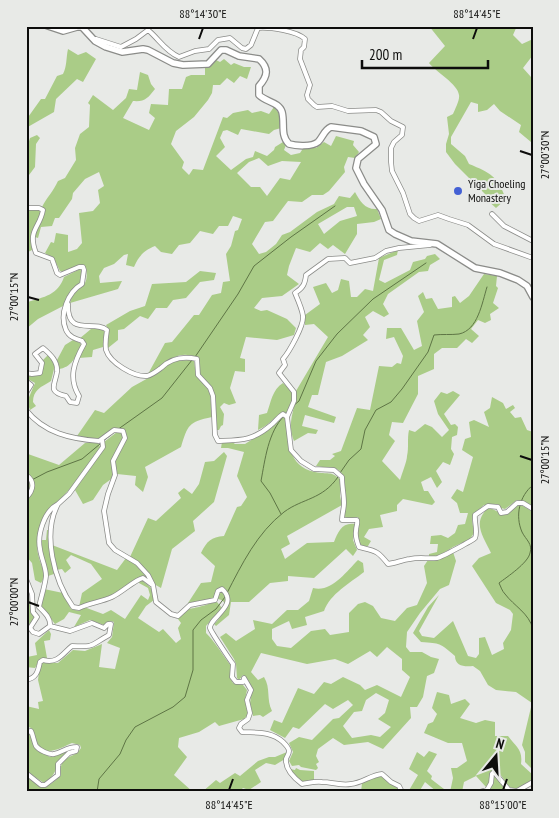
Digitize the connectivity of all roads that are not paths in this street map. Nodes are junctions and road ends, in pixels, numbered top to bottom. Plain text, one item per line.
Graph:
1 (48, 26) edge
2 (92, 38) junction
3 (26, 208) edge
4 (492, 214) dead end
5 (533, 241) edge
6 (437, 244) junction
7 (533, 258) edge
8 (533, 297) edge
9 (68, 301) junction
10 (26, 373) edge
11 (26, 381) edge
12 (26, 393) edge
13 (26, 410) edge
14 (287, 417) junction
15 (102, 439) junction
16 (26, 475) edge
17 (26, 498) edge
18 (58, 504) junction
19 (533, 509) edge
20 (26, 579) edge
21 (153, 585) junction
22 (50, 626) junction
23 (26, 680) edge
24 (26, 732) edge
25 (26, 773) edge
26 (533, 782) edge
27 (402, 792) edge
28 (480, 792) edge

1 - 2 main road
2 - 6 main road
2 - 7 street
3 - 9 street
4 - 5 street
6 - 8 main road
6 - 14 street
9 - 10 street
9 - 14 street
11 - 12 street
13 - 15 street
14 - 19 street
15 - 18 street
15 - 21 street
16 - 17 street
18 - 21 street
18 - 22 street
20 - 22 street
21 - 27 street
22 - 23 street
24 - 25 street
26 - 28 street

